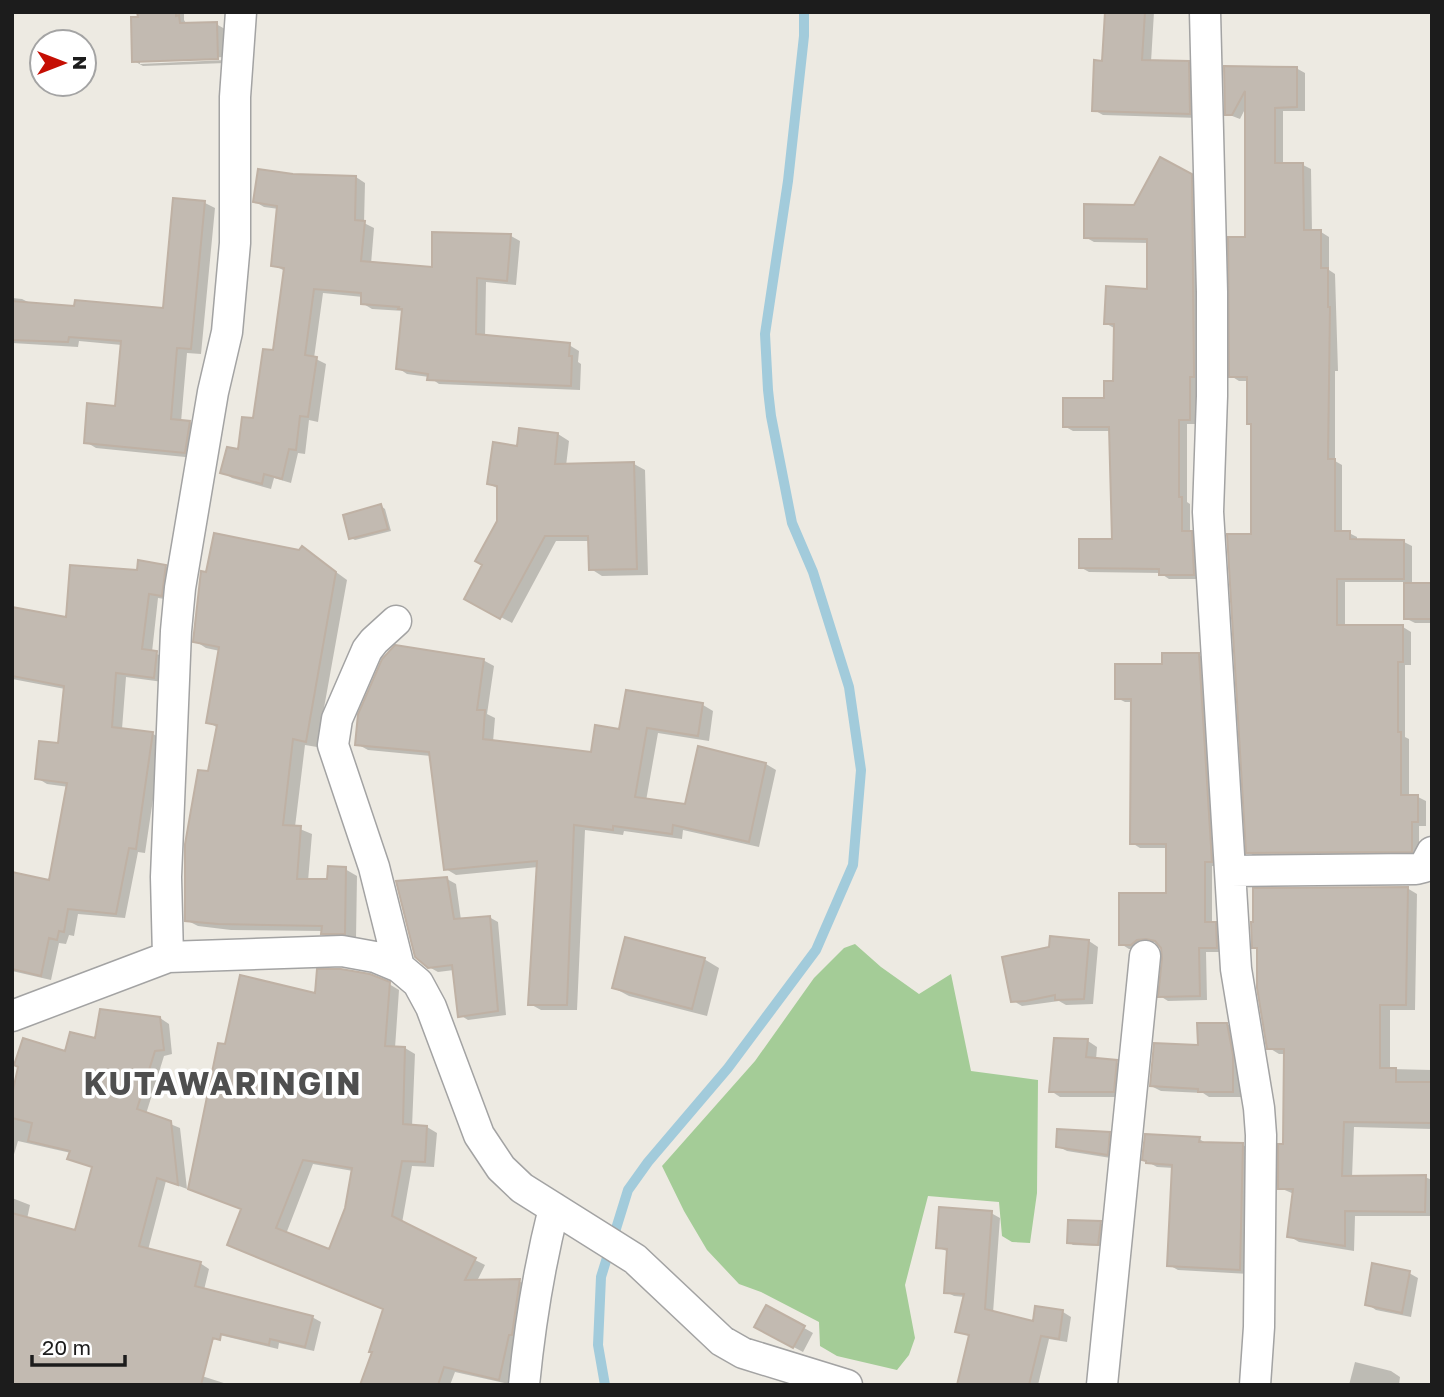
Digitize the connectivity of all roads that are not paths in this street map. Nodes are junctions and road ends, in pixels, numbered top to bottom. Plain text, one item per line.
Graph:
1 (241, 12) edge
2 (1205, 12) edge
3 (396, 621) dead end
4 (1432, 852) edge
5 (1231, 871) junction
6 (1145, 956) dead end
7 (168, 957) junction
8 (400, 967) junction
9 (12, 1016) edge
10 (560, 1212) junction
11 (840, 1384) edge
12 (524, 1385) edge
13 (1102, 1385) edge
14 (1255, 1385) edge

1 - 7 street
2 - 5 street
3 - 8 street
4 - 5 street
5 - 14 street
6 - 13 street
7 - 8 street
7 - 9 street
8 - 10 street
10 - 11 street
10 - 12 street

